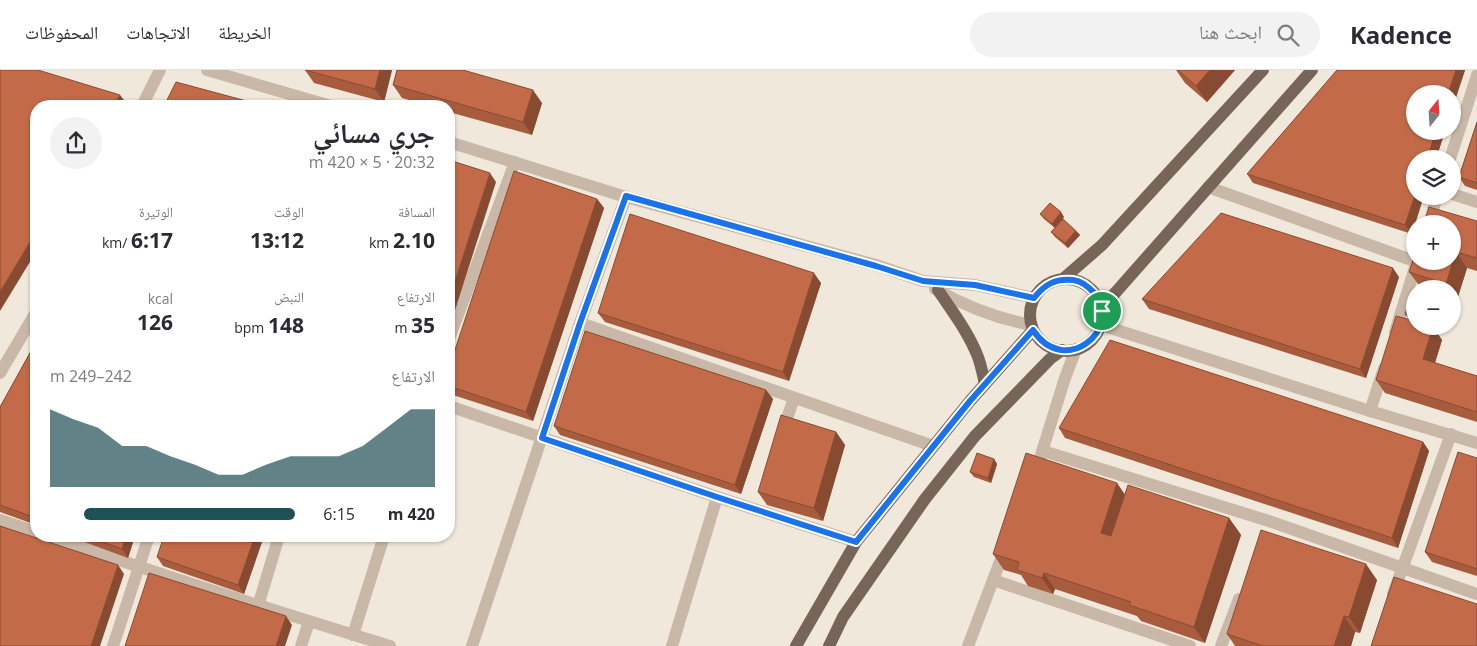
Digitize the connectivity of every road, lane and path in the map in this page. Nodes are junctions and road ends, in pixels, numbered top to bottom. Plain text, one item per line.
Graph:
1 (160, 70) edge
2 (207, 70) edge
3 (256, 70) edge
4 (1263, 70) edge
5 (1312, 70) edge
6 (1477, 75) edge
7 (252, 83) junction
8 (145, 100) edge
9 (293, 100) edge
10 (455, 144) edge
11 (1453, 150) edge
12 (515, 162) junction
13 (1208, 186) junction
14 (626, 196) junction
15 (1461, 197) edge
16 (1477, 202) edge
17 (1406, 258) edge
18 (1414, 270) edge
19 (1063, 279) junction
20 (923, 281) junction
21 (938, 290) junction
22 (1034, 298) junction
23 (1102, 311) junction
24 (30, 322) edge
25 (455, 323) edge
26 (580, 323) junction
27 (1101, 324) junction
28 (1033, 328) junction
29 (1076, 349) junction
30 (1062, 350) junction
31 (0, 373) edge
32 (985, 384) junction
33 (794, 398) junction
34 (455, 408) edge
35 (1370, 411) junction
36 (1451, 434) junction
37 (542, 438) junction
38 (1477, 443) edge
39 (778, 444) edge
40 (933, 446) junction
41 (1043, 451) junction
42 (1036, 469) edge
43 (717, 497) junction
44 (0, 520) edge
45 (30, 530) edge
46 (1011, 534) edge
47 (65, 542) edge
48 (147, 542) edge
49 (277, 542) edge
50 (382, 542) edge
51 (856, 542) junction
52 (1403, 567) junction
53 (138, 568) junction
54 (993, 580) junction
55 (1245, 584) edge
56 (1477, 594) edge
57 (1390, 602) edge
58 (258, 606) junction
59 (309, 622) junction
60 (353, 635) junction
61 (113, 646) edge
62 (301, 646) edge
63 (390, 646) edge
64 (472, 646) edge
65 (672, 646) edge
66 (796, 646) edge
67 (829, 646) edge
68 (968, 646) edge
69 (1190, 646) edge
70 (1221, 646) edge

1 - 8 street
2 - 7 street
3 - 7 street
4 - 19 main road
5 - 13 main road
6 - 11 street
7 - 9 street
10 - 12 street
12 - 14 street
12 - 25 street
13 - 17 street
13 - 23 main road
14 - 20 street
14 - 26 street
15 - 16 street
18 - 35 street
19 - 22 main road
19 - 23 main road
20 - 21 street
20 - 22 street
21 - 28 street
21 - 32 main road
22 - 28 main road
23 - 27 main road
24 - 31 street
26 - 33 street
26 - 37 street
27 - 29 main road
27 - 35 street
28 - 30 main road
28 - 32 main road
29 - 30 main road
29 - 41 street
30 - 67 main road
32 - 40 main road
33 - 39 street
33 - 40 street
34 - 37 street
35 - 36 street
36 - 38 street
36 - 52 street
37 - 43 street
37 - 64 street
40 - 51 main road
41 - 42 street
41 - 52 street
43 - 51 street
43 - 65 street
44 - 45 street
46 - 54 street
47 - 53 street
48 - 53 street
49 - 58 street
50 - 60 street
51 - 66 main road
52 - 56 street
52 - 57 street
53 - 58 street
53 - 61 street
54 - 68 street
54 - 69 street
55 - 70 street
58 - 59 street
59 - 60 street
59 - 62 street
60 - 63 street

